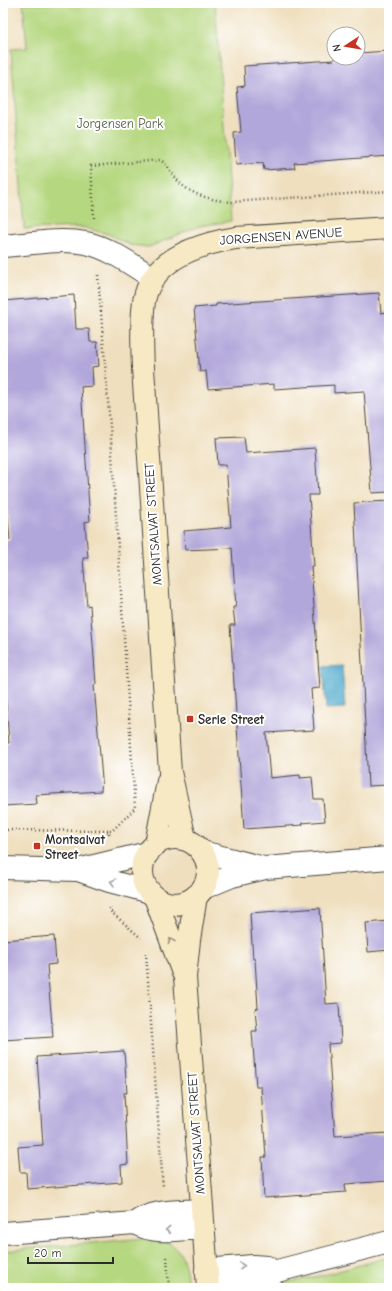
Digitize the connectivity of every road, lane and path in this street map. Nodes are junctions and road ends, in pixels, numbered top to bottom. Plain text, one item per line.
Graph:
1 (389, 191) edge
2 (389, 228) edge
3 (3, 246) edge
4 (96, 246) junction
5 (153, 278) junction
6 (170, 772) junction
7 (109, 831) dead end
8 (185, 839) junction
9 (152, 849) junction
10 (202, 852) junction
11 (389, 858) edge
12 (3, 868) edge
13 (265, 868) junction
14 (78, 870) junction
15 (200, 892) junction
16 (153, 894) junction
17 (110, 911) dead end
18 (146, 942) dead end
19 (146, 950) dead end
20 (185, 977) junction
21 (202, 1219) junction
22 (165, 1221) junction
23 (3, 1233) edge
24 (389, 1242) edge
25 (207, 1281) edge
26 (169, 1288) edge

1 - 4 path
2 - 5 street, JORGENSEN AVENUE
3 - 4 street
4 - 5 street
4 - 7 path
5 - 6 street, MONTSALVAT STREET
6 - 8 street, MONTSALVAT STREET
6 - 9 street, MONTSALVAT STREET
8 - 9 street
8 - 10 street
9 - 14 street
9 - 16 street
10 - 13 street
10 - 15 street
11 - 13 street
12 - 14 street
13 - 15 street
16 -> 14 street
15 - 16 street
15 - 20 street, MONTSALVAT STREET
20 -> 16 street, MONTSALVAT STREET
17 - 18 path
19 - 22 path
20 - 21 street, MONTSALVAT STREET
21 - 22 street
21 - 25 street, MONTSALVAT STREET
22 - 23 street
22 - 26 path
24 - 25 street

